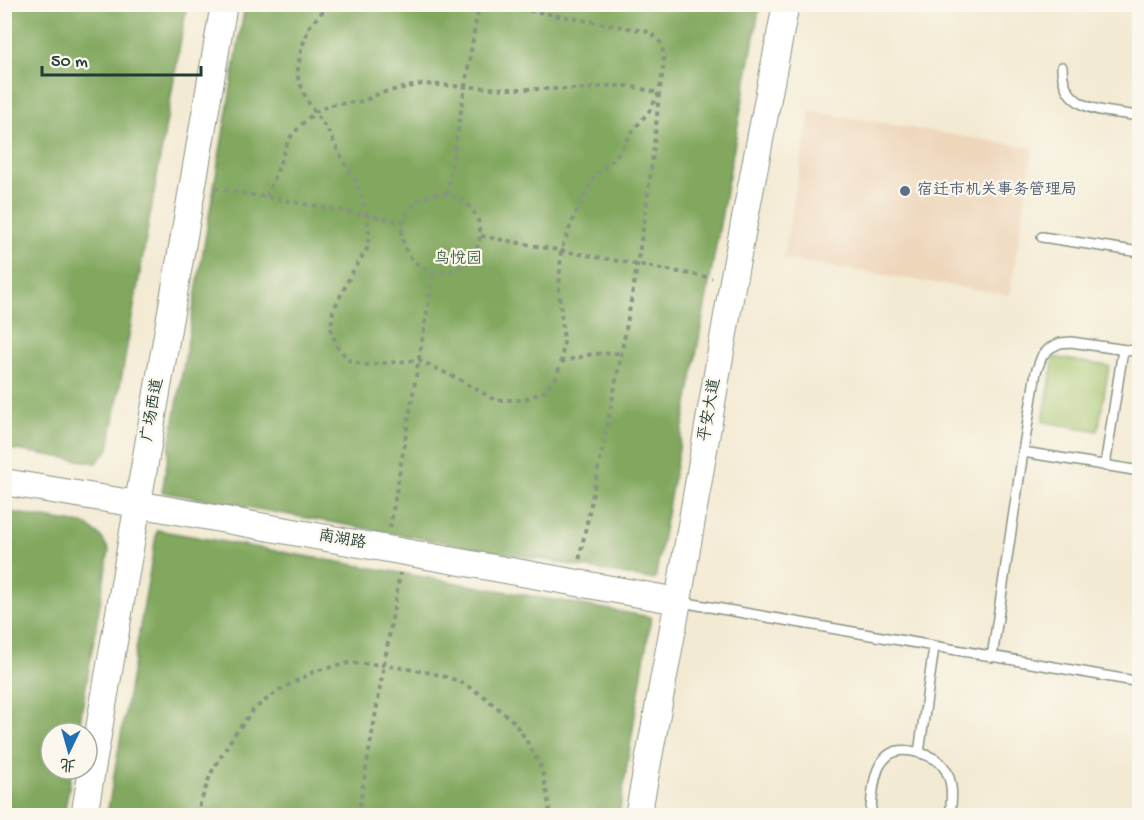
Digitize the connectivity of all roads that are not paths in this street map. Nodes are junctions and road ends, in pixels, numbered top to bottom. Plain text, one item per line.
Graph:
1 (224, 4) edge
2 (786, 4) edge
3 (1062, 67) dead end
4 (1140, 116) edge
5 (1042, 237) dead end
6 (1140, 252) edge
7 (1123, 350) junction
8 (1140, 352) edge
9 (1023, 452) junction
10 (1105, 466) junction
11 (1140, 471) edge
12 (4, 482) edge
13 (137, 504) junction
14 (678, 601) junction
15 (934, 647) junction
16 (992, 657) junction
17 (1140, 682) edge
18 (919, 753) junction
19 (84, 816) edge
20 (638, 816) edge
21 (870, 816) edge
22 (950, 816) edge

1 - 13 street, 广场西道
2 - 14 street, 平安大道
3 - 4 lane
5 - 6 lane
7 - 8 lane
7 - 9 lane
7 - 10 lane
9 - 10 lane
9 - 16 lane
10 - 11 lane
12 - 13 street, 南湖路
13 - 14 street, 南湖路
13 - 19 street, 广场西道
14 - 15 lane
14 - 20 street, 平安大道
15 - 16 lane
15 - 18 lane
16 - 17 lane
18 - 21 lane
18 - 22 lane

